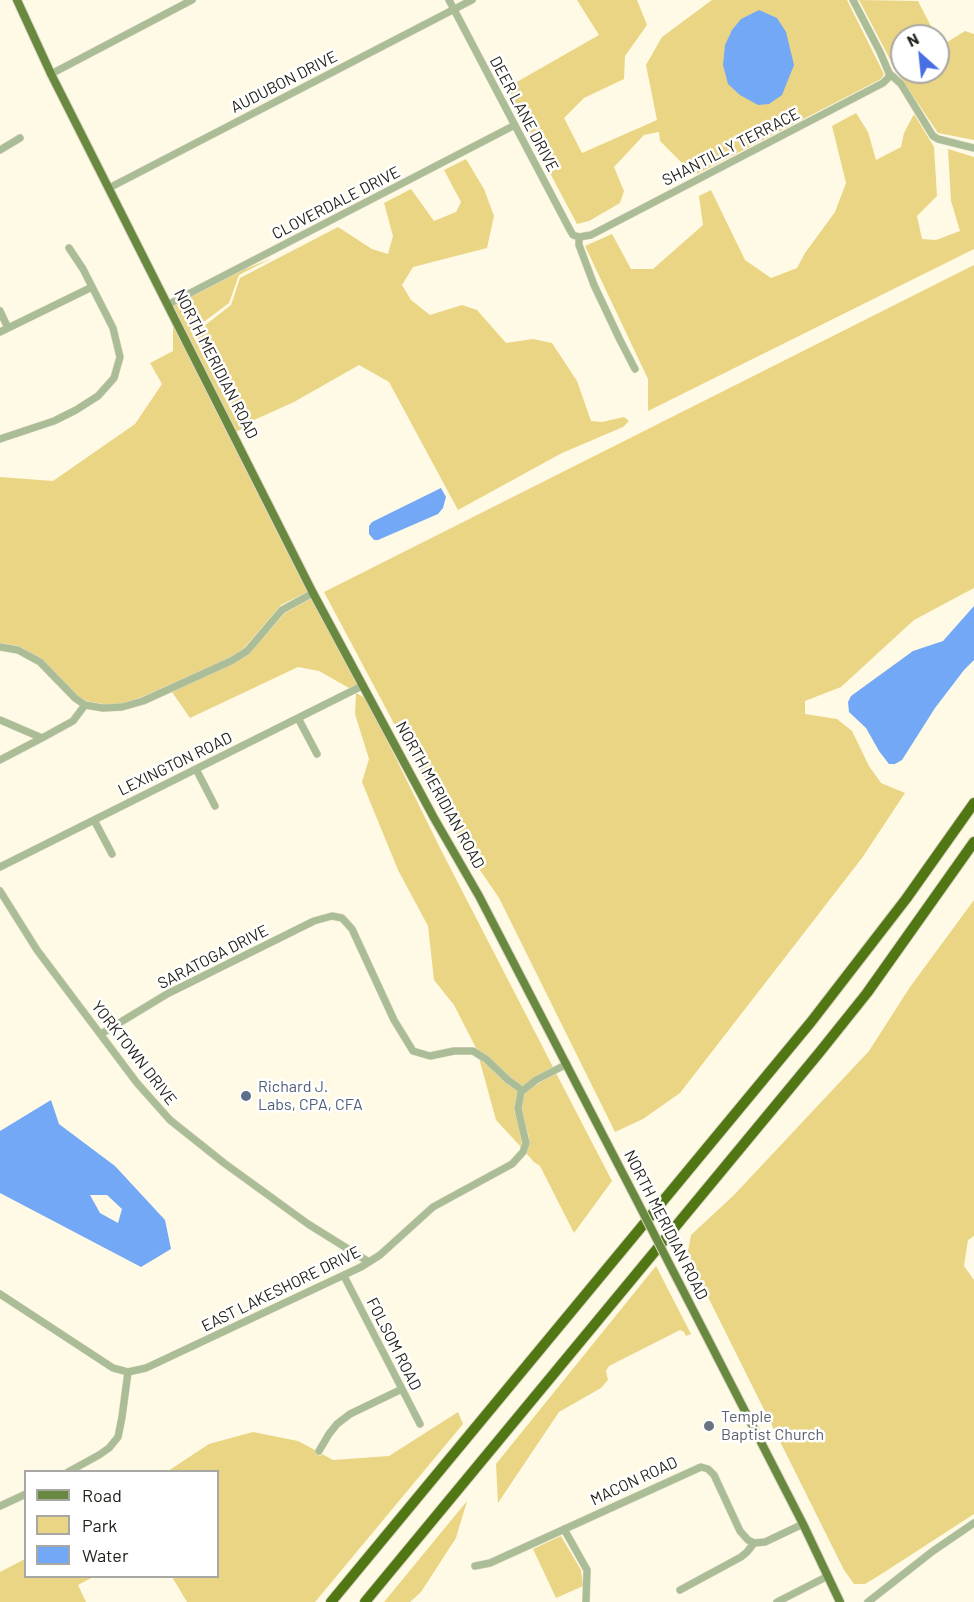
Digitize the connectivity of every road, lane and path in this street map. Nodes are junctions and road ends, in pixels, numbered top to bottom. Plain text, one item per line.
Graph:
1 (17, 0) edge
2 (192, 0) edge
3 (449, 0) edge
4 (472, 0) edge
5 (853, 0) edge
6 (454, 9) junction
7 (889, 73) junction
8 (51, 74) junction
9 (515, 125) junction
10 (20, 138) dead end
11 (974, 148) edge
12 (0, 150) edge
13 (109, 188) junction
14 (579, 237) junction
15 (69, 248) dead end
16 (92, 287) junction
17 (169, 304) junction
18 (0, 311) edge
19 (8, 328) junction
20 (0, 332) edge
21 (635, 369) dead end
22 (0, 439) edge
23 (314, 593) junction
24 (0, 646) edge
25 (362, 686) junction
26 (85, 705) junction
27 (298, 718) junction
28 (0, 720) edge
29 (42, 738) junction
30 (317, 754) dead end
31 (0, 760) edge
32 (196, 769) junction
33 (974, 802) edge
34 (215, 806) dead end
35 (94, 819) junction
36 (974, 842) edge
37 (112, 854) dead end
38 (0, 867) edge
39 (0, 891) edge
40 (101, 1034) junction
41 (567, 1064) junction
42 (522, 1090) junction
43 (369, 1262) junction
44 (344, 1276) junction
45 (0, 1294) edge
46 (128, 1372) junction
47 (402, 1389) junction
48 (420, 1424) dead end
49 (319, 1451) dead end
50 (73, 1470) edge
51 (24, 1495) edge
52 (0, 1506) edge
53 (974, 1523) edge
54 (803, 1524) junction
55 (564, 1529) junction
56 (754, 1543) junction
57 (475, 1566) dead end
58 (828, 1576) junction
59 (680, 1590) dead end
60 (331, 1602) edge
61 (365, 1602) edge
62 (585, 1602) edge
63 (777, 1602) edge
64 (840, 1602) edge
65 (868, 1602) edge

1 - 8 main road, NORTH MERIDIAN ROAD
2 - 8 street
3 - 6 street, DEER LANE DRIVE
4 - 6 street, AUDUBON DRIVE
5 - 7 street
6 - 9 street, DEER LANE DRIVE
6 - 13 street, AUDUBON DRIVE
7 - 11 street
7 - 14 street, SHANTILLY TERRACE
8 - 13 main road, NORTH MERIDIAN ROAD
9 - 14 street, DEER LANE DRIVE
9 - 17 street, CLOVERDALE DRIVE
10 - 12 street
13 - 17 main road, NORTH MERIDIAN ROAD
14 - 21 street
15 - 16 street
16 - 19 street
16 - 22 street
17 - 23 main road, NORTH MERIDIAN ROAD
18 - 19 street
19 - 20 street
23 - 25 main road, NORTH MERIDIAN ROAD
23 - 26 street
24 - 26 street
25 - 27 street, LEXINGTON ROAD
25 - 41 main road, NORTH MERIDIAN ROAD
26 - 29 street
27 - 30 street
27 - 32 street, LEXINGTON ROAD
28 - 29 street
29 - 31 street
32 - 34 street
32 - 35 street, LEXINGTON ROAD
33 - 60 highway
35 - 37 street
35 - 38 street, LEXINGTON ROAD
36 - 61 highway
39 - 40 street, YORKTOWN DRIVE
40 - 42 street, SARATOGA DRIVE
40 - 43 street, YORKTOWN DRIVE
41 - 42 street
41 - 54 main road, NORTH MERIDIAN ROAD, bridge
42 - 43 street, EAST LAKESHORE DRIVE
43 - 44 street, EAST LAKESHORE DRIVE
44 - 46 street, EAST LAKESHORE DRIVE
44 - 47 street, FOLSOM ROAD
45 - 46 street
46 - 50 street
47 - 48 street, FOLSOM ROAD
47 - 49 street
51 - 52 street
53 - 65 street
54 - 56 street
54 - 58 main road, NORTH MERIDIAN ROAD
55 - 56 street, MACON ROAD
55 - 57 street, MACON ROAD
55 - 62 street
56 - 59 street
58 - 63 street
58 - 64 main road, NORTH MERIDIAN ROAD

